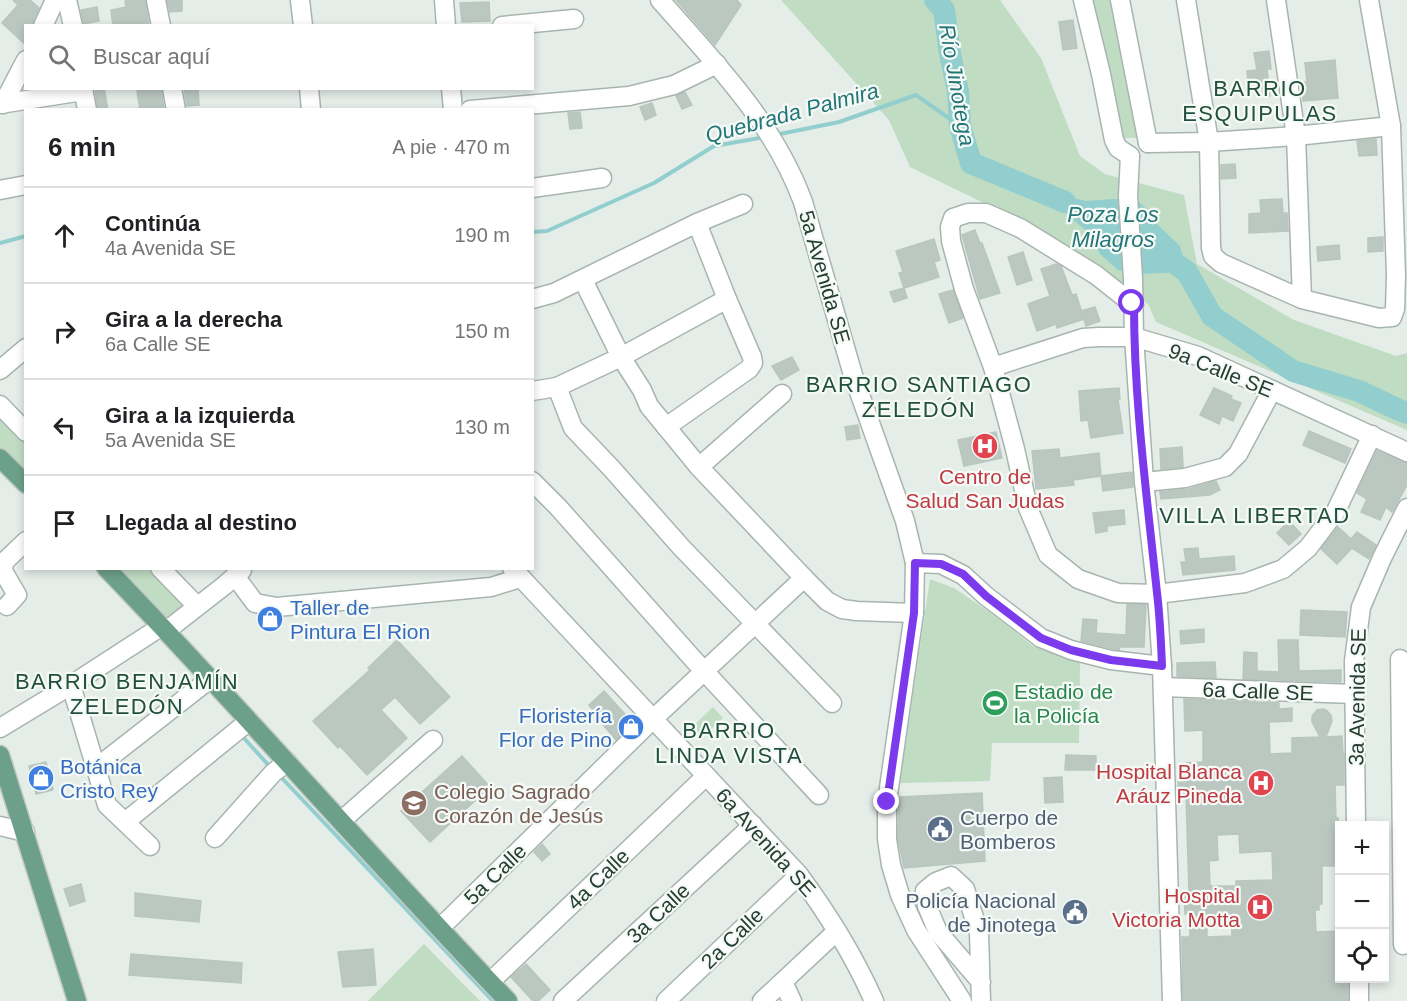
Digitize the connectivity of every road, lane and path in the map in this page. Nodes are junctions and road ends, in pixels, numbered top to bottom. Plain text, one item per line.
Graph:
1 (56, 0) edge
2 (67, 0) edge
3 (156, 0) edge
4 (300, 0) edge
5 (444, 0) edge
6 (660, 0) edge
7 (1083, 0) edge
8 (1120, 0) edge
9 (1186, 0) edge
10 (1276, 0) edge
11 (1369, 0) edge
12 (574, 19) dead end
13 (44, 24) edge
14 (73, 24) edge
15 (161, 24) edge
16 (303, 24) edge
17 (446, 24) edge
18 (523, 24) edge
19 (24, 64) edge
20 (717, 64) junction
21 (83, 90) edge
22 (172, 90) edge
23 (309, 90) edge
24 (451, 90) edge
25 (2, 104) edge
26 (87, 108) edge
27 (176, 108) edge
28 (311, 108) edge
29 (453, 108) edge
30 (493, 108) edge
31 (1391, 126) junction
32 (1296, 136) junction
33 (1209, 142) junction
34 (1148, 143) junction
35 (1130, 156) junction
36 (602, 178) dead end
37 (24, 185) edge
38 (534, 188) edge
39 (0, 190) edge
40 (743, 204) dead end
41 (697, 224) junction
42 (1401, 275) edge
43 (583, 280) junction
44 (534, 298) edge
45 (727, 299) junction
46 (1302, 299) junction
47 (1134, 305) junction
48 (1134, 337) junction
49 (24, 350) edge
50 (621, 357) junction
51 (993, 367) junction
52 (0, 370) edge
53 (557, 387) junction
54 (1272, 390) junction
55 (534, 391) edge
56 (782, 394) dead end
57 (0, 405) edge
58 (666, 427) junction
59 (24, 430) edge
60 (1372, 435) junction
61 (1407, 452) edge
62 (0, 458) edge
63 (699, 467) junction
64 (24, 482) edge
65 (1144, 482) junction
66 (534, 483) edge
67 (1407, 508) edge
68 (24, 543) edge
69 (915, 563) junction
70 (108, 570) edge
71 (162, 570) edge
72 (239, 572) edge
73 (516, 573) edge
74 (804, 578) junction
75 (1157, 594) junction
76 (7, 606) dead end
77 (198, 606) junction
78 (914, 613) junction
79 (755, 623) junction
80 (164, 629) junction
81 (1400, 659) dead end
82 (1162, 666) junction
83 (704, 670) junction
84 (210, 679) junction
85 (71, 685) junction
86 (1163, 687) junction
87 (1354, 694) junction
88 (832, 704) dead end
89 (652, 720) junction
90 (249, 721) junction
91 (0, 728) edge
92 (433, 740) dead end
93 (0, 755) edge
94 (287, 762) junction
95 (96, 768) junction
96 (705, 776) junction
97 (819, 795) dead end
98 (341, 821) junction
99 (1356, 821) edge
100 (125, 822) junction
101 (753, 825) junction
102 (0, 826) edge
103 (25, 832) junction
104 (215, 838) dead end
105 (150, 846) dead end
106 (799, 875) junction
107 (440, 928) junction
108 (837, 931) junction
109 (1389, 945) edge
110 (1405, 945) edge
111 (490, 982) junction
112 (783, 982) junction
113 (981, 982) junction
114 (1359, 983) edge
115 (77, 1001) edge
116 (508, 1001) edge
117 (564, 1001) edge
118 (666, 1001) edge
119 (762, 1001) edge
120 (792, 1001) edge
121 (874, 1001) edge
122 (962, 1001) edge
123 (981, 1001) edge
124 (1172, 1001) edge
125 (1359, 1001) edge

1 - 13 street
2 - 14 street
3 - 15 street
4 - 16 street
5 - 17 street
6 - 20 street, 5a Avenida SE
7 - 35 street
8 - 34 street
9 - 33 street
10 - 32 street
11 - 31 street
12 - 18 street
19 - 25 street
20 - 30 street
20 - 69 street, 5a Avenida SE
21 - 25 street
21 - 26 street
22 - 27 street
23 - 28 street
24 - 29 street
31 - 32 street
31 - 42 street
32 - 33 street
32 - 46 street
33 - 34 street
33 - 46 street
34 - 35 street
35 - 47 street
36 - 38 street
37 - 39 street
40 - 41 street
41 - 43 street
41 - 45 street
42 - 46 street
43 - 44 street
43 - 50 street
45 - 50 street
45 - 58 street
47 - 48 street
47 - 51 street
48 - 51 street, 9a Calle SE
48 - 54 street, 9a Calle SE
48 - 65 street
49 - 52 street
50 - 53 street
50 - 58 street
51 - 75 street
53 - 55 street
53 - 79 street
54 - 60 street, 9a Calle SE
54 - 65 street
56 - 63 street
57 - 59 street
58 - 63 street
60 - 61 street, 9a Calle SE
60 - 75 street
62 - 64 main road
63 - 74 street
65 - 75 street
66 - 83 street
67 - 87 street, 3a Avenida SE
68 - 76 street
69 - 78 street, 5a Avenida SE
69 - 82 street
70 - 80 main road
71 - 77 street
72 - 73 street
72 - 77 street
73 - 89 street, 6a Avenida SE
74 - 78 street
74 - 79 street, 5a Calle
75 - 82 street
77 - 80 street
78 - 122 street, 5a Avenida SE
79 - 83 street, 5a Calle
79 - 88 street
80 - 84 main road
80 - 85 street
81 - 110 street
82 - 86 street
83 - 89 street, 5a Calle
83 - 97 street
84 - 90 main road
84 - 95 street
85 - 91 street
85 - 95 street
86 - 87 street, 6a Calle SE
86 - 124 street
87 - 99 street, 3a Avenida SE
89 - 96 street, 6a Avenida SE
89 - 107 street, 5a Calle
90 - 94 main road
90 - 100 street
92 - 98 street
93 - 103 main road
94 - 98 main road
94 - 104 street
95 - 100 street
96 - 101 street, 6a Avenida SE
96 - 111 street, 4a Calle
98 - 107 main road
100 - 105 street
101 - 106 street, 6a Avenida SE
101 - 117 street, 3a Calle
102 - 103 street
103 - 115 main road
106 - 108 street, 6a Avenida SE
106 - 118 street, 2a Calle
107 - 111 main road
108 - 112 street
108 - 121 street, 6a Avenida SE
109 - 110 street
111 - 116 main road
112 - 119 street
112 - 120 street
113 - 113 street
113 - 123 street
114 - 125 street

